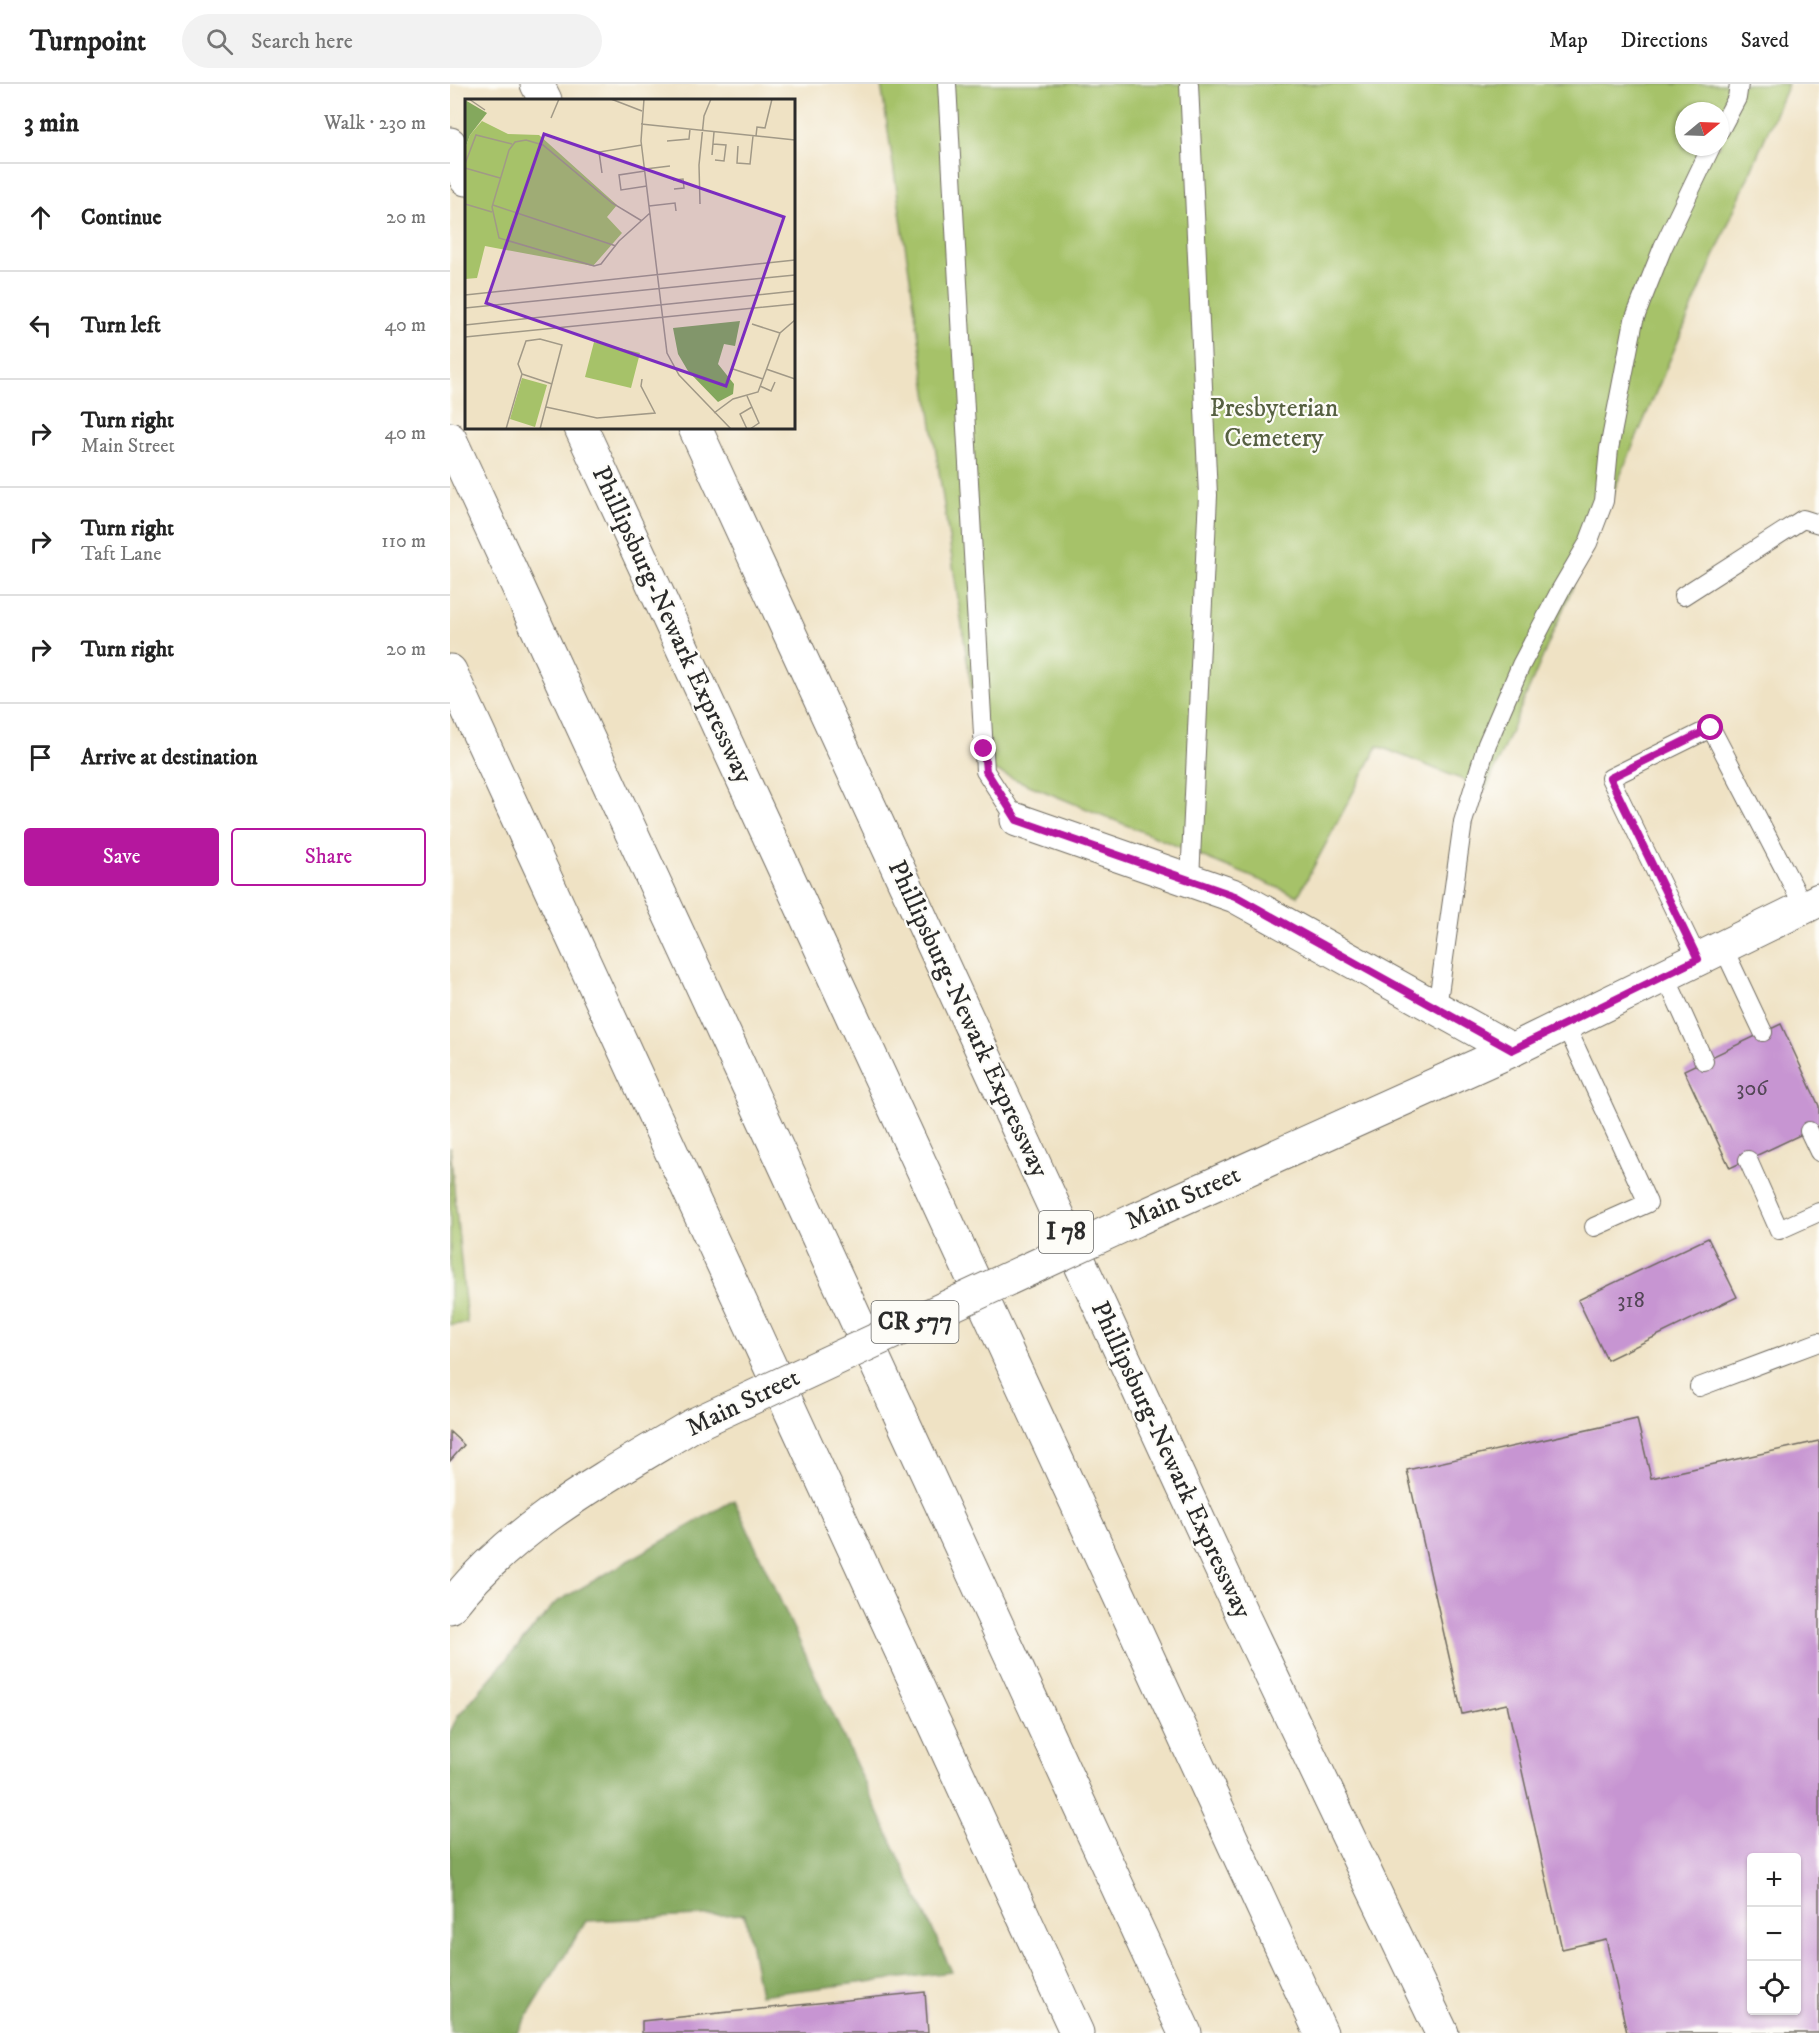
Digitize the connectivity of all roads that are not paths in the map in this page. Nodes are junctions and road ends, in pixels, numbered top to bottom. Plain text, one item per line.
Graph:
1 (537, 84) edge
2 (948, 84) edge
3 (1189, 84) edge
4 (1739, 84) edge
5 (544, 99) edge
6 (1729, 113) edge
7 (450, 144) edge
8 (1707, 156) edge
9 (465, 177) edge
10 (581, 429) edge
11 (695, 429) edge
12 (450, 440) edge
13 (1819, 524) edge
14 (1683, 596) dead end
15 (450, 672) edge
16 (1017, 820) joint
17 (1190, 880) junction
18 (1815, 904) edge
19 (1710, 953) junction
20 (1665, 975) junction
21 (1437, 1008) junction
22 (1565, 1024) junction
23 (1763, 1032) dead end
24 (1512, 1050) junction
25 (1704, 1060) dead end
26 (1809, 1131) dead end
27 (1819, 1152) edge
28 (1748, 1160) dead end
29 (1819, 1212) edge
30 (1594, 1227) dead end
31 (1819, 1342) edge
32 (1699, 1388) dead end
33 (450, 1607) edge
34 (1077, 2033) edge
35 (1185, 2033) edge
36 (1321, 2033) edge
37 (1442, 2033) edge

1 - 5 main road
2 - 16 lane
3 - 17 lane
4 - 6 lane
7 - 9 main road
8 - 21 lane
10 - 36 main road, Phillipsburg-Newark Expressway
11 - 37 main road, Phillipsburg-Newark Expressway / I 78
12 - 35 main road
13 - 14 lane
15 - 34 main road
16 - 17 main road
17 - 21 main road
18 - 19 main road, Main Street / CR 577
18 - 19 lane
19 - 20 main road, Main Street / CR 577
19 - 23 lane
20 - 22 main road, Main Street / CR 577
20 - 25 lane
21 - 24 main road
22 - 24 main road, Main Street / CR 577
22 - 30 lane
24 - 33 main road, Main Street / CR 577, bridge
26 - 27 lane
28 - 29 lane
31 - 32 lane

